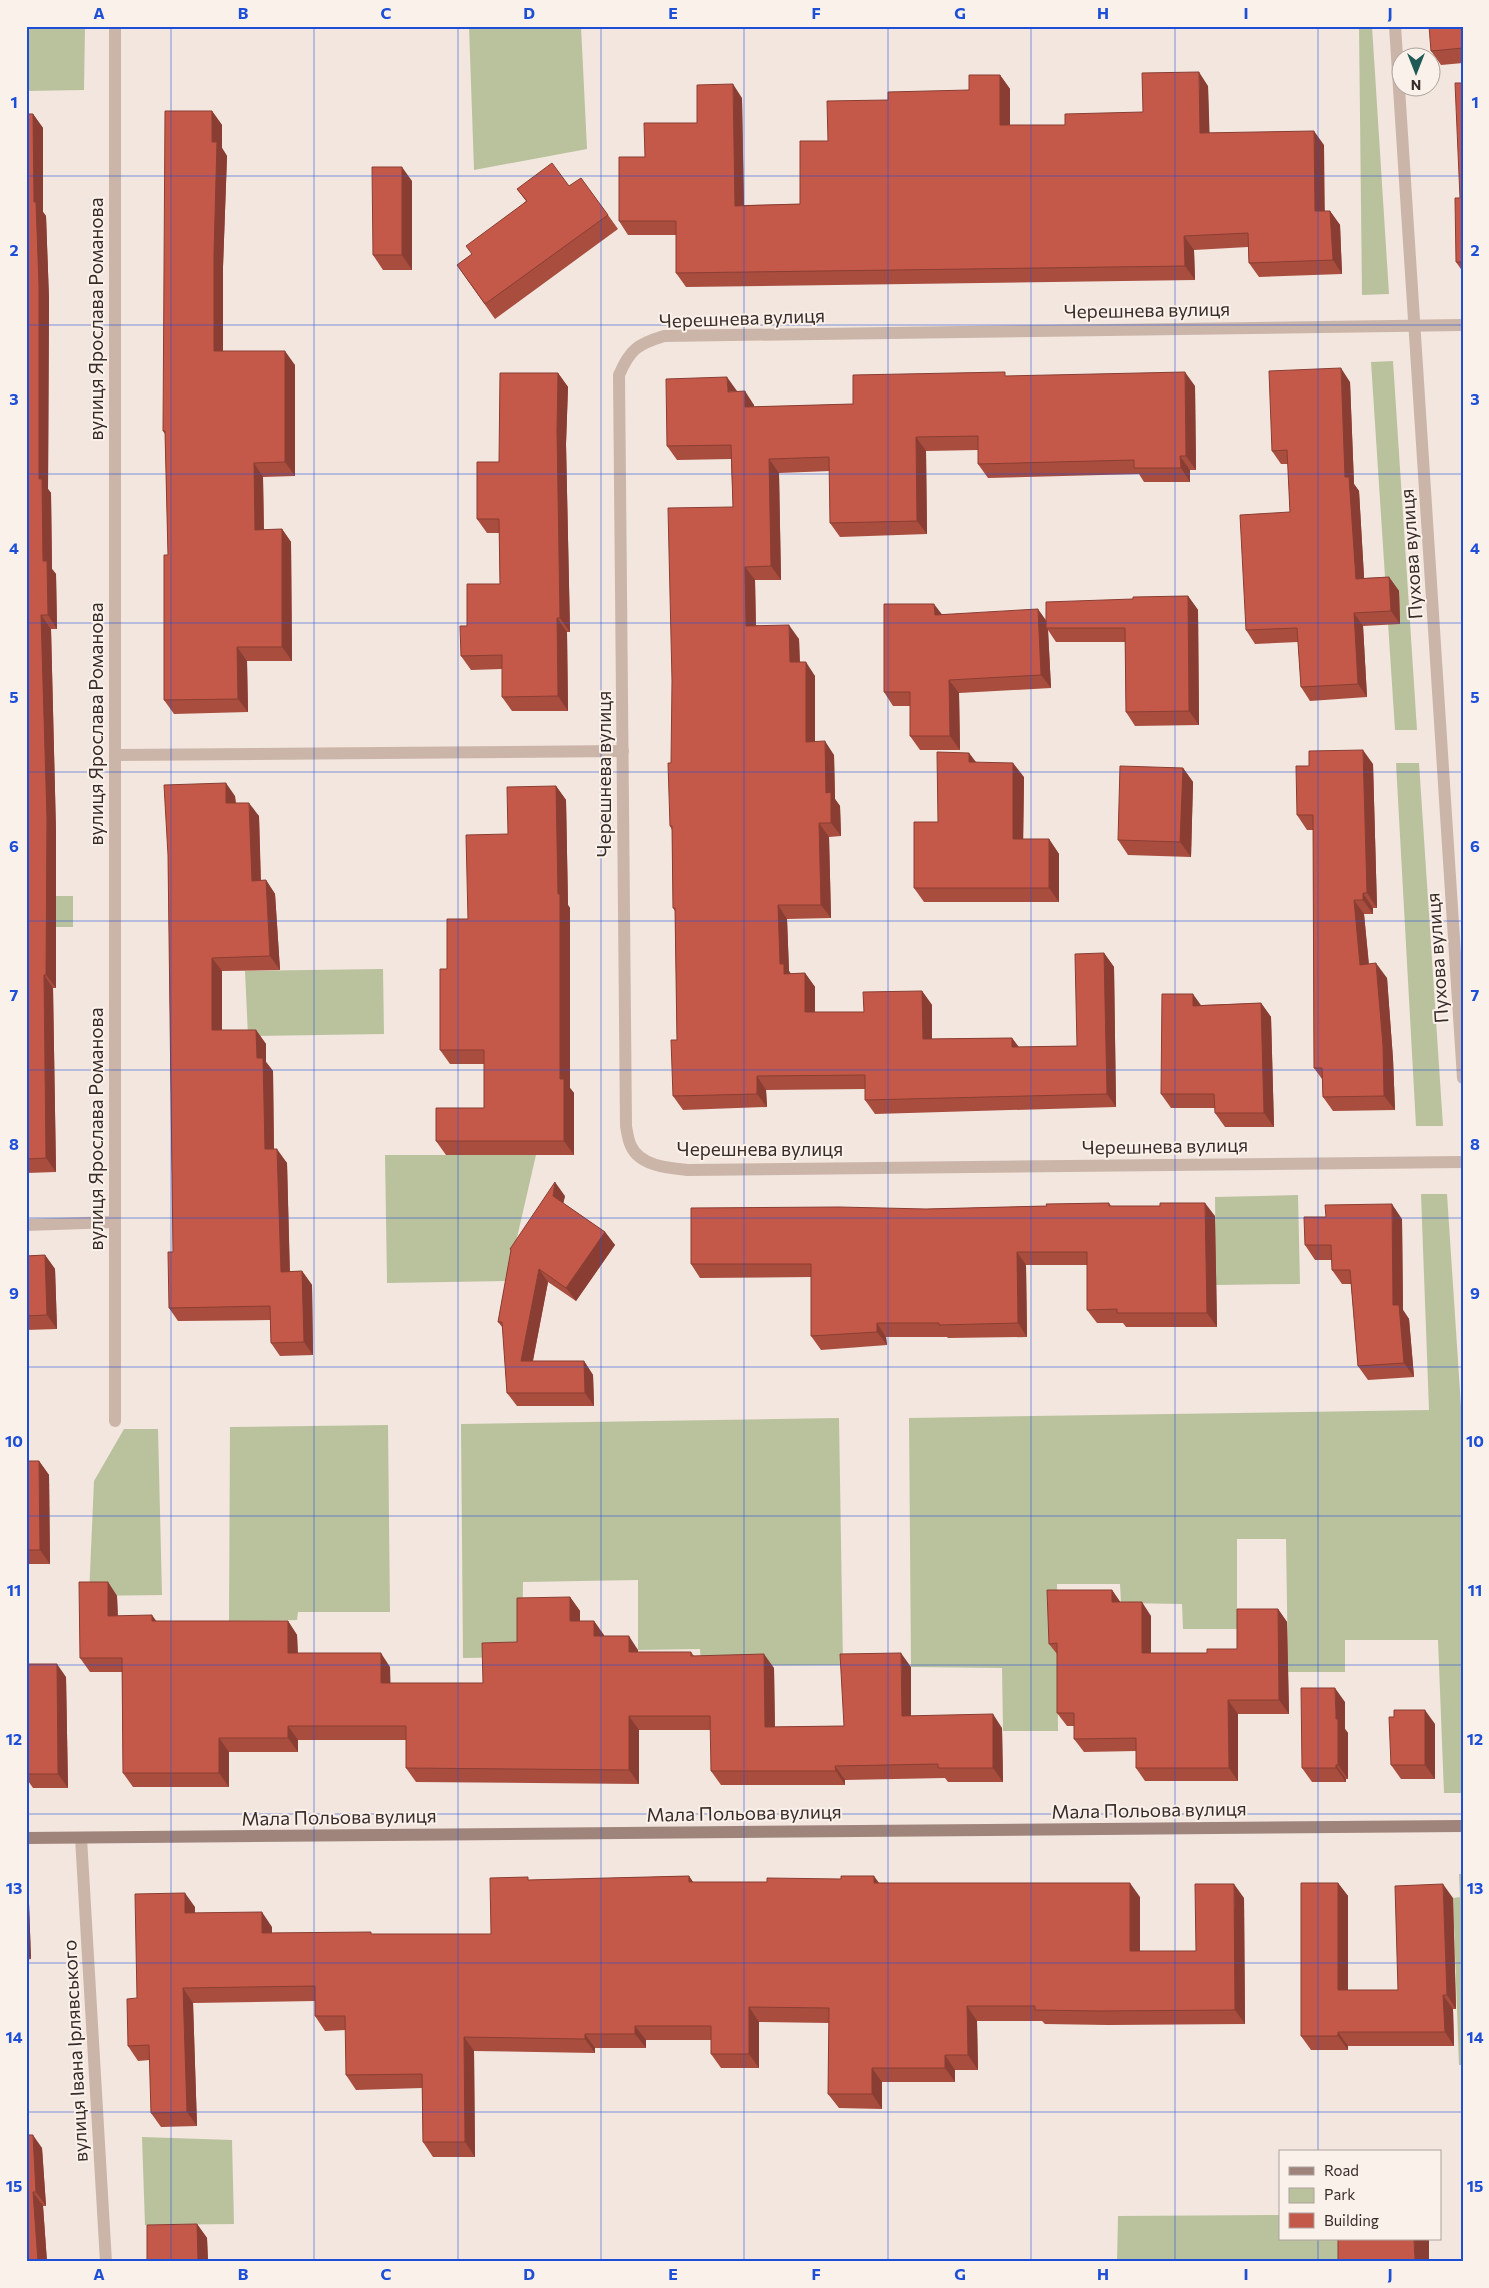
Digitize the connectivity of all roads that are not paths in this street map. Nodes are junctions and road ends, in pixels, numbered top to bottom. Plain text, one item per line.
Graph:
1 (116, 26) edge
2 (1395, 26) edge
3 (1415, 325) junction
4 (1463, 325) edge
5 (623, 752) junction
6 (115, 755) junction
7 (1463, 1078) edge
8 (1463, 1162) edge
9 (114, 1222) junction
10 (26, 1225) edge
11 (115, 1421) dead end
12 (1463, 1826) edge
13 (26, 1838) edge
14 (81, 1838) junction
15 (106, 2262) edge

1 - 6 street, вулиця Ярослава Романова
2 - 3 street, Пухова вулиця
3 - 4 street, Черешнева вулиця
3 - 5 street, Черешнева вулиця
3 - 7 street, Пухова вулиця
5 - 6 street
5 - 8 street, Черешнева вулиця
6 - 9 street, вулиця Ярослава Романова
9 - 10 street
9 - 11 street, вулиця Ярослава Романова
12 - 14 street, Мала Польова вулиця
13 - 14 street, Мала Польова вулиця
14 - 15 street, вулиця Івана Ірлявського

